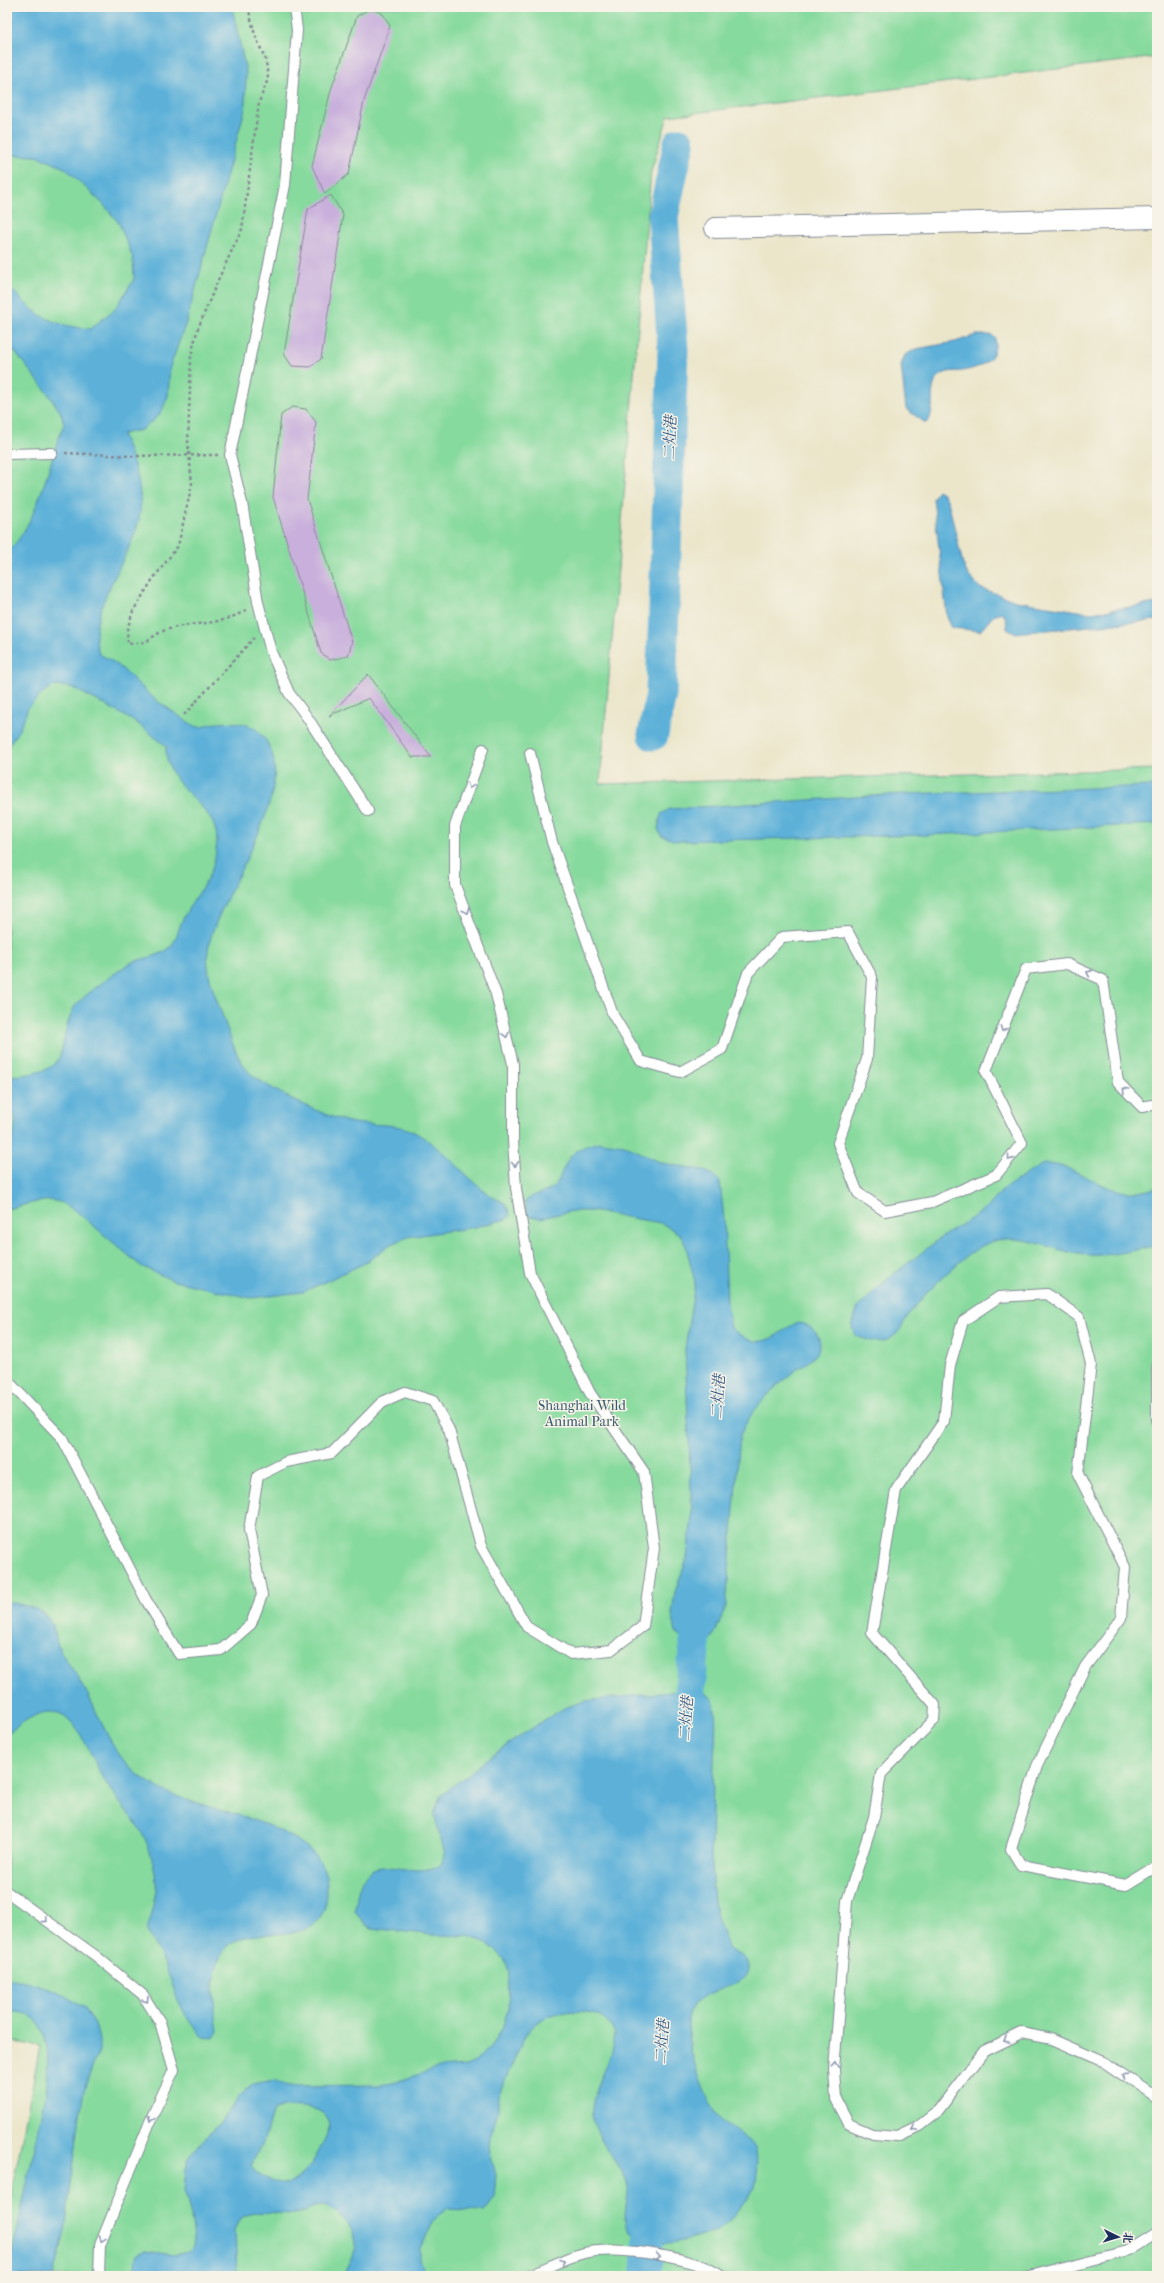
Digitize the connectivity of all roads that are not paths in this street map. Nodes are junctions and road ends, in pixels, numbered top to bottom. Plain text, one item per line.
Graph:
1 (294, 7) edge
2 (1157, 218) edge
3 (715, 228) dead end
4 (52, 453) road end
5 (7, 454) edge
6 (483, 749) dead end
7 (530, 753) dead end
8 (368, 811) dead end
9 (1157, 1104) edge
10 (1157, 1366) edge
11 (7, 1380) edge
12 (1157, 1420) edge
13 (1157, 1866) edge
14 (7, 1892) edge
15 (1157, 2098) edge
16 (1157, 2232) edge
17 (99, 2276) edge
18 (527, 2276) edge
19 (721, 2276) edge
20 (1029, 2276) edge

1 - 8 lane
2 - 3 street
4 - 5 lane
6 -> 11 lane
9 -> 7 lane
10 - 12 lane
15 -> 13 lane
14 -> 17 lane
16 - 20 lane
18 -> 19 lane

